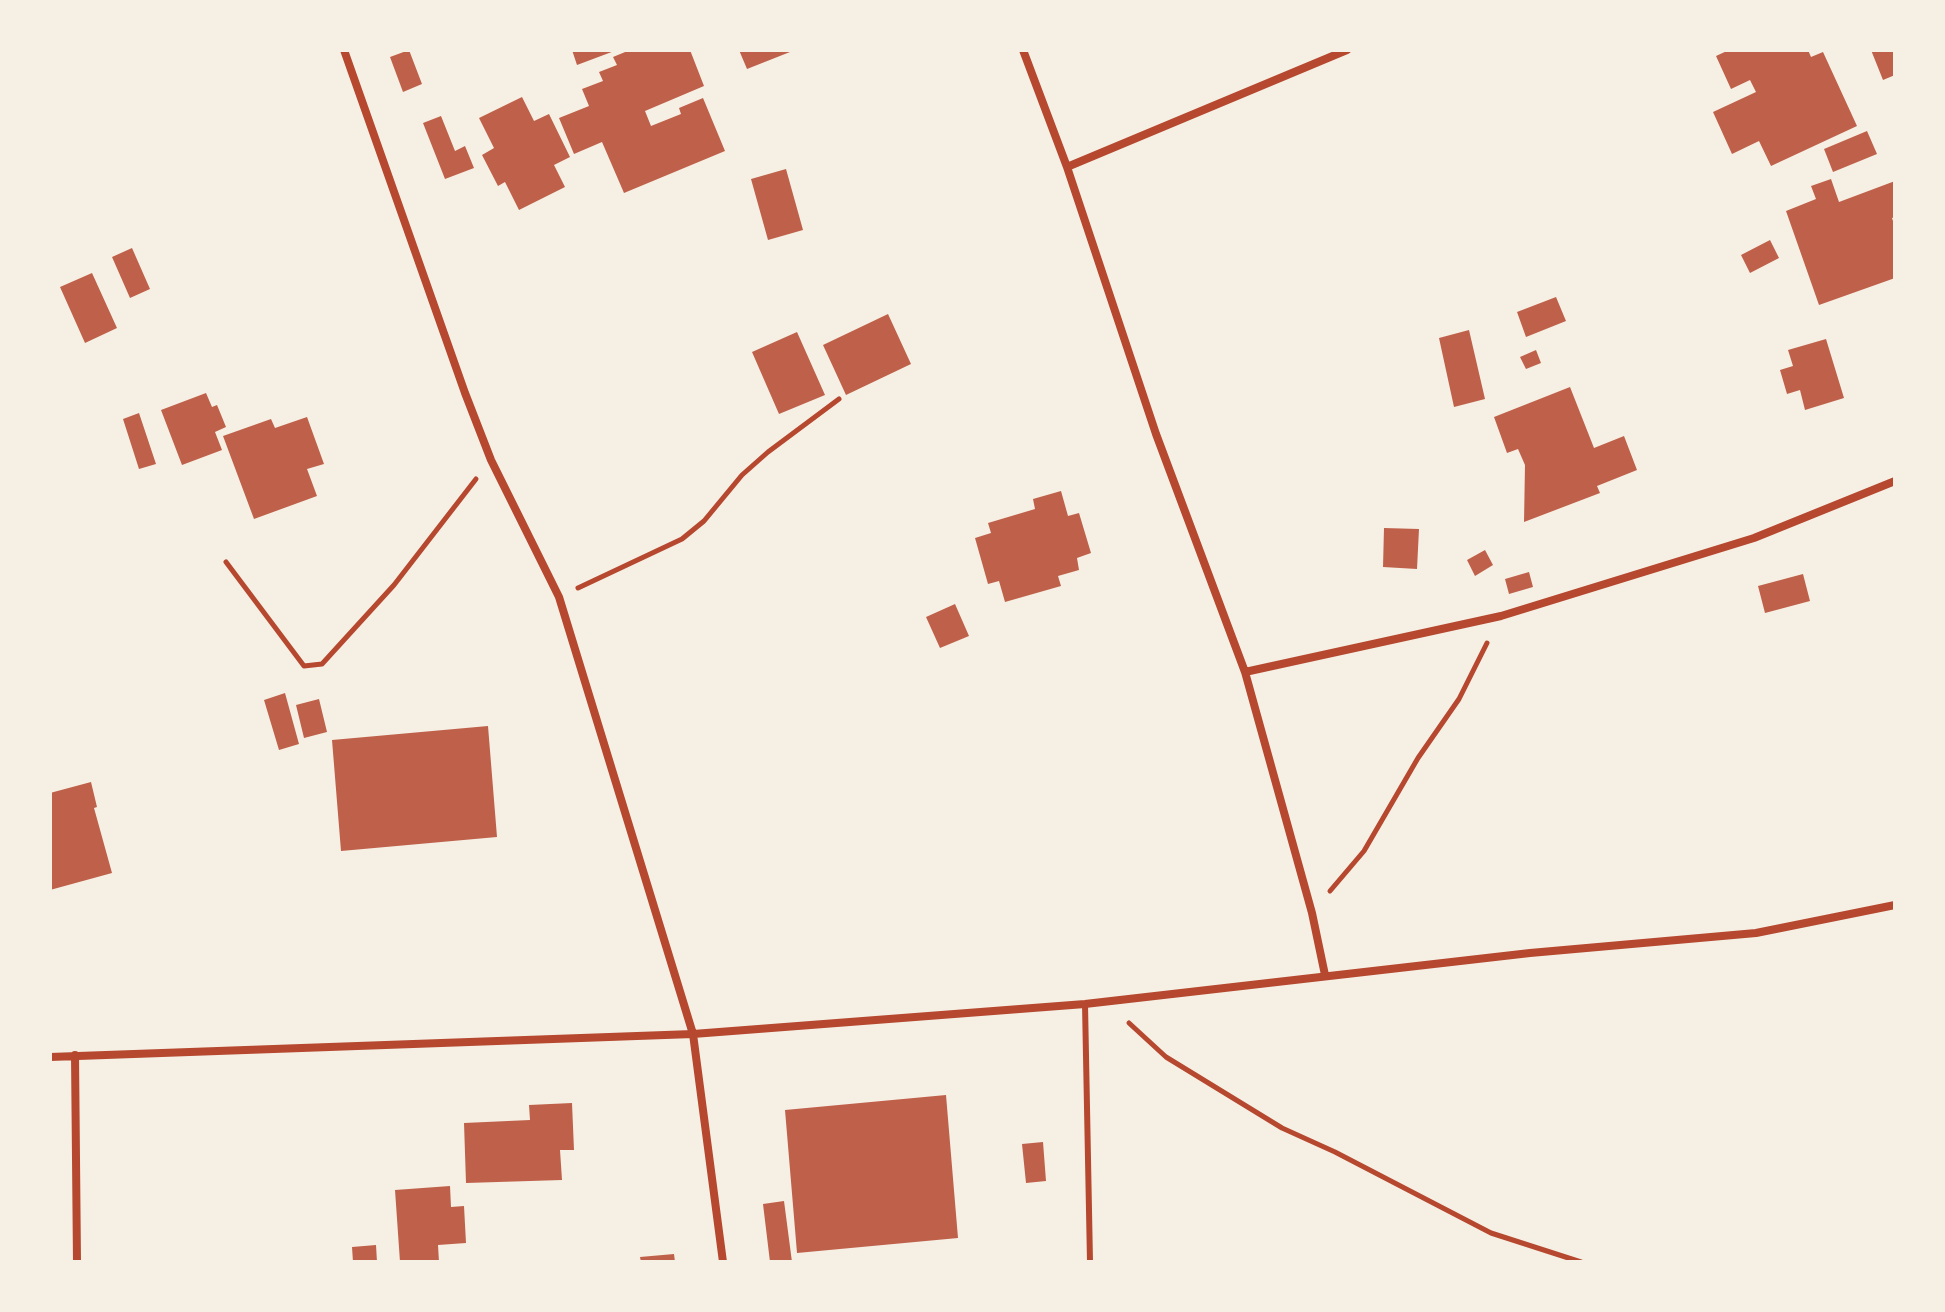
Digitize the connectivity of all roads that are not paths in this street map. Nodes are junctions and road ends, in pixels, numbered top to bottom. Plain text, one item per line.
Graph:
1 (344, 50) edge
2 (1023, 50) edge
3 (1347, 50) edge
4 (1067, 167) junction
5 (1895, 481) edge
6 (1245, 672) junction
7 (1895, 905) edge
8 (1325, 975) junction
9 (1085, 1004) junction
10 (693, 1034) junction
11 (75, 1055) junction
12 (50, 1057) edge
13 (77, 1262) edge
14 (723, 1262) edge
15 (1090, 1262) edge

1 - 10 street
2 - 4 street
3 - 4 street
4 - 6 street
5 - 6 street
6 - 8 street
7 - 8 street
8 - 9 street
9 - 10 street
9 - 15 lane
10 - 11 street
10 - 14 street
11 - 12 street
11 - 13 street

